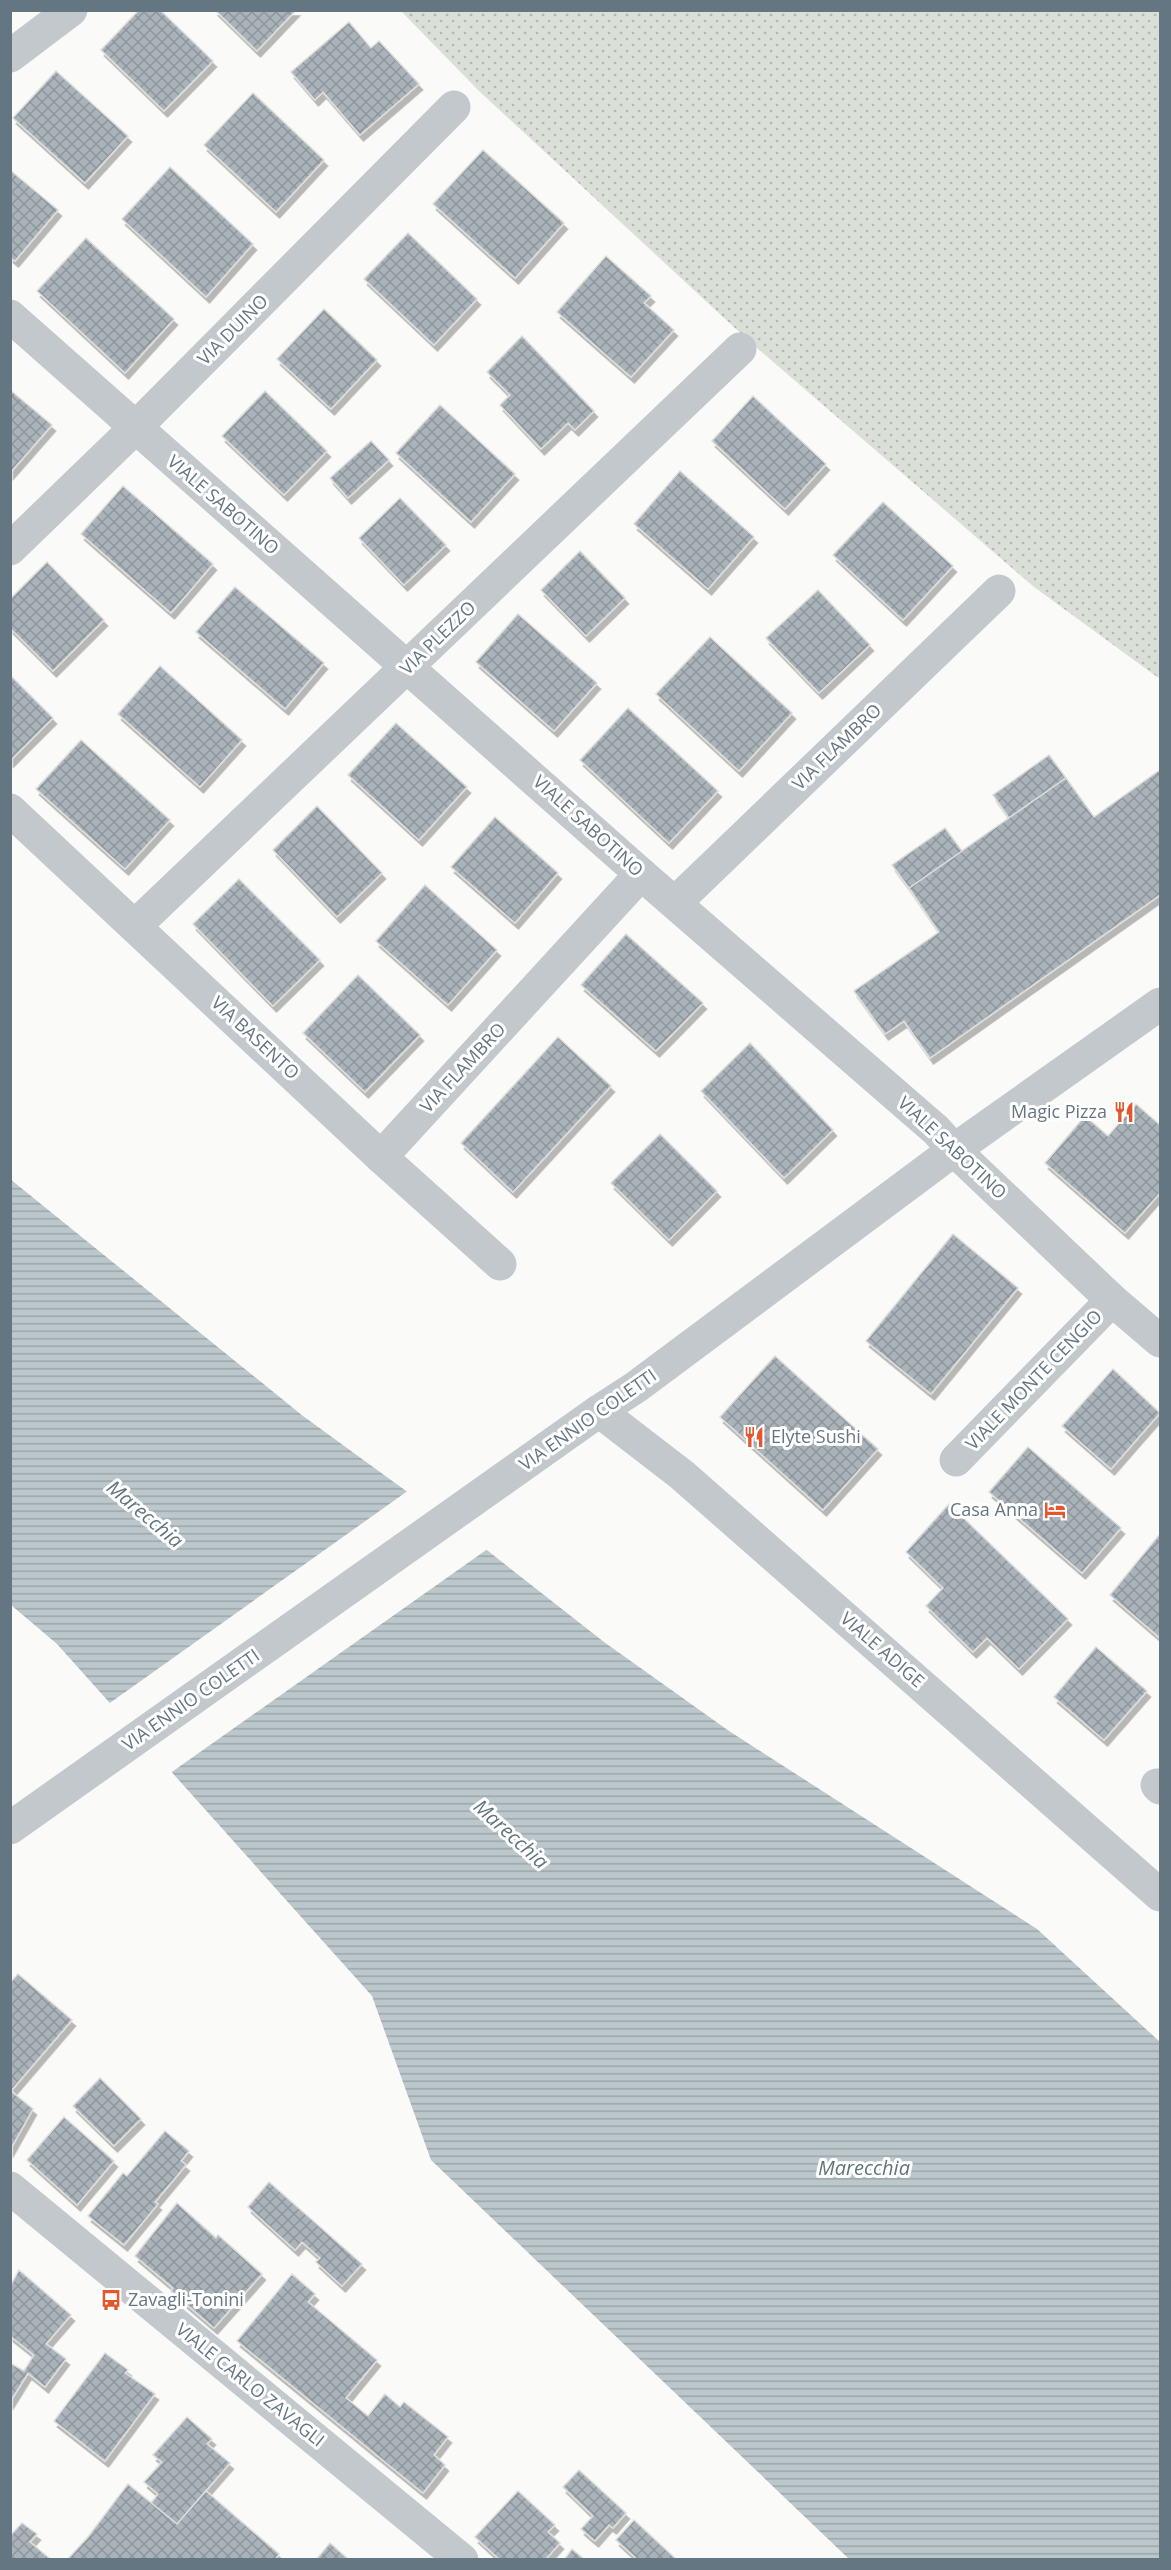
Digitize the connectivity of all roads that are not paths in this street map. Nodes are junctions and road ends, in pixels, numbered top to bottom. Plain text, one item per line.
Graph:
1 (71, 10) edge
2 (10, 56) edge
3 (454, 107) dead end
4 (10, 316) edge
5 (740, 349) dead end
6 (135, 428) junction
7 (10, 549) edge
8 (999, 591) dead end
9 (408, 666) junction
10 (10, 810) edge
11 (641, 874) junction
12 (675, 903) junction
13 (135, 926) junction
14 (1161, 1004) edge
15 (954, 1150) junction
16 (381, 1157) junction
17 (500, 1264) dead end
18 (1112, 1300) junction
19 (1161, 1341) edge
20 (599, 1411) junction
21 (956, 1460) dead end
22 (10, 1828) edge
23 (1161, 1895) edge
24 (10, 2188) edge
25 (462, 2559) edge

1 - 2 street
3 - 6 street, VIA DUINO
4 - 6 street, VIALE SABOTINO
5 - 9 street, VIA PLEZZO
6 - 7 street, VIA DUINO
6 - 9 street, VIALE SABOTINO
8 - 12 street, VIA FLAMBRO
9 - 11 street, VIALE SABOTINO
9 - 13 street, VIA PLEZZO
10 - 13 street, VIA BASENTO
11 - 12 street, VIALE SABOTINO
11 - 16 street, VIA FLAMBRO
12 - 15 street, VIALE SABOTINO
13 - 16 street, VIA BASENTO
14 - 15 street, VIA ENNIO COLETTI
15 - 18 street, VIALE SABOTINO
15 - 20 street, VIA ENNIO COLETTI
16 - 17 street, VIA BASENTO
18 - 19 street, VIALE SABOTINO
18 - 21 street, VIALE MONTE CENGIO
20 - 22 street, VIA ENNIO COLETTI
20 - 23 street, VIALE ADIGE
24 - 25 street, VIALE CARLO ZAVAGLI

